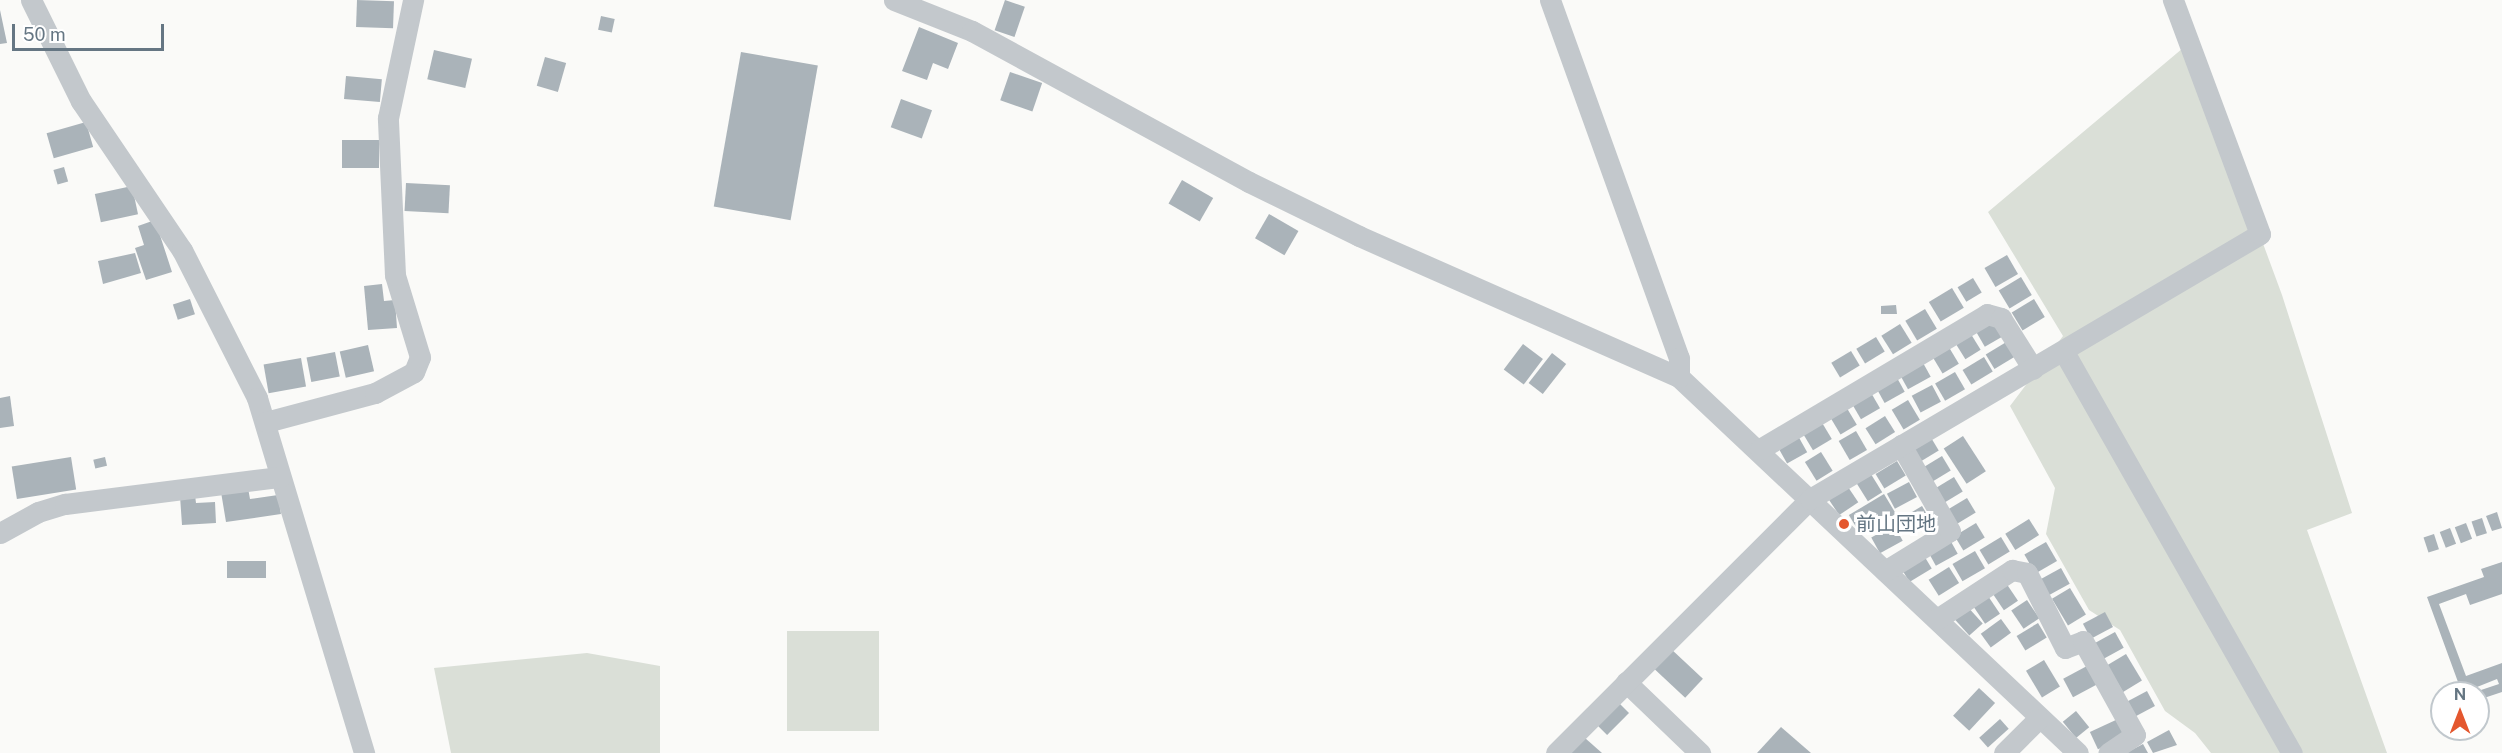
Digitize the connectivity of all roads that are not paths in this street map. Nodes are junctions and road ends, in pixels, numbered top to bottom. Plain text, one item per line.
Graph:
1 (31, 0) edge
2 (413, 0) edge
3 (894, 0) edge
4 (1550, 0) edge
5 (2173, 0) edge
6 (2064, 352) junction
7 (2033, 369) junction
8 (1679, 377) junction
9 (266, 422) junction
10 (1901, 445) junction
11 (1760, 449) junction
12 (280, 477) junction
13 (1810, 499) junction
14 (0, 533) edge
15 (1885, 571) junction
16 (1937, 619) junction
17 (1626, 682) junction
18 (2038, 719) junction
19 (364, 753) edge
20 (1556, 753) edge
21 (1700, 753) edge
22 (2004, 753) edge
23 (2078, 753) edge
24 (2108, 753) edge
25 (2292, 753) edge

1 - 9 street
2 - 9 street
3 - 8 street
4 - 8 street
5 - 6 street
6 - 7 street
6 - 25 street
7 - 10 street
7 - 11 street
8 - 11 street
9 - 12 street
10 - 13 street
10 - 15 street
11 - 13 street
12 - 14 street
12 - 19 street
13 - 15 street
13 - 17 street
15 - 16 street
16 - 18 street
16 - 24 street
17 - 20 street
17 - 21 street
18 - 22 street
18 - 23 street

